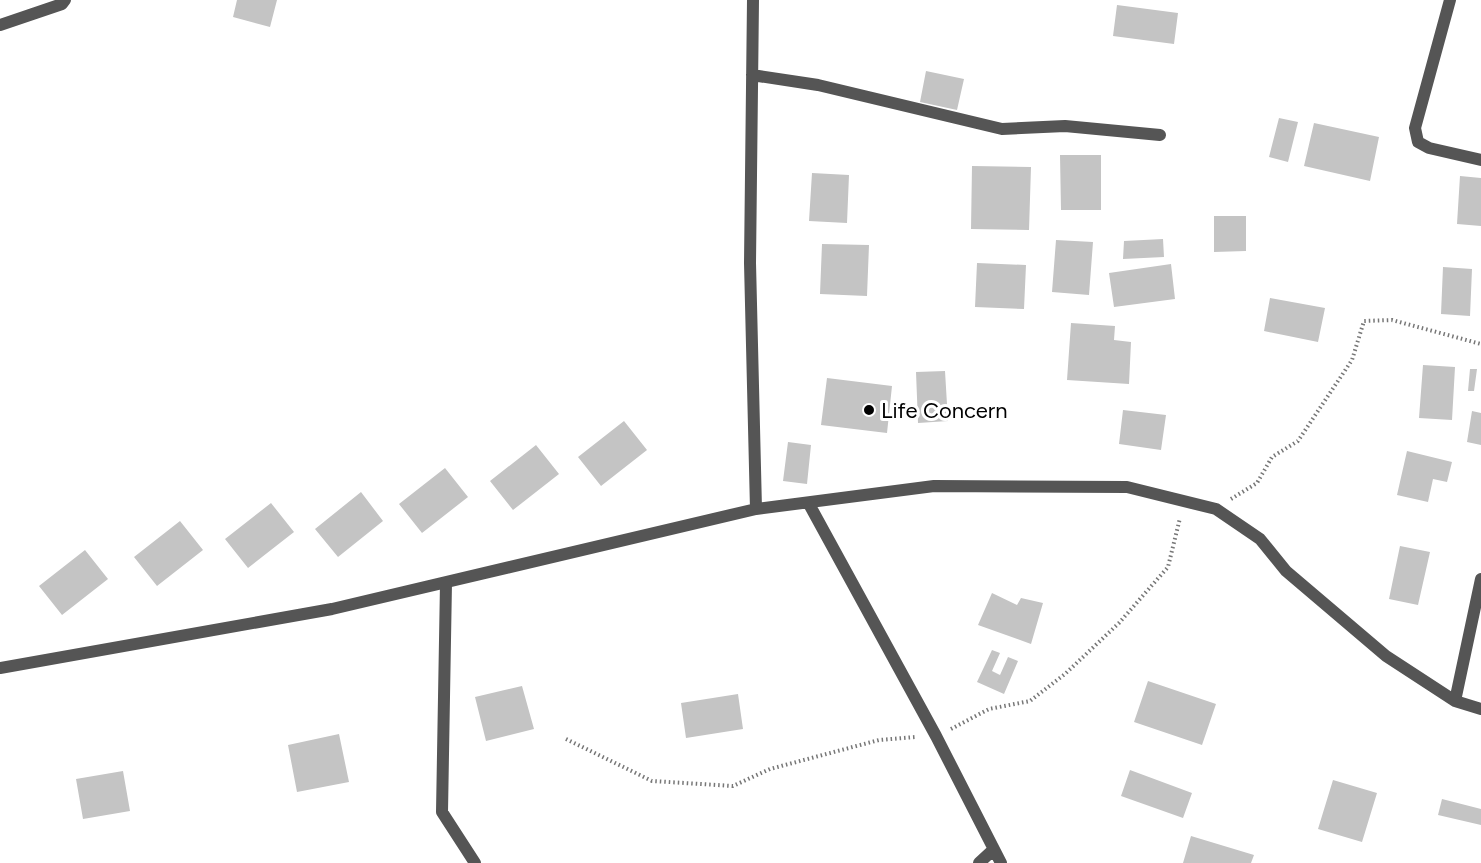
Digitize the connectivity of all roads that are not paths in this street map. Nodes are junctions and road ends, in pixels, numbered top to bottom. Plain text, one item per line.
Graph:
1 (65, 0) edge
2 (753, 0) edge
3 (1450, 0) edge
4 (0, 25) edge
5 (752, 75) junction
6 (1160, 135) dead end
7 (1481, 160) edge
8 (809, 504) junction
9 (756, 509) junction
10 (1481, 579) edge
11 (446, 583) junction
12 (0, 668) edge
13 (1455, 701) junction
14 (1481, 709) edge
15 (992, 851) junction
16 (476, 863) edge
17 (979, 863) edge
18 (1000, 863) edge

1 - 4 street
2 - 5 street
3 - 7 street
5 - 6 street
5 - 9 street
8 - 9 street
8 - 13 street
8 - 15 street
9 - 11 street
10 - 13 street
11 - 12 street
11 - 16 street
13 - 14 street
15 - 17 street
15 - 18 street

